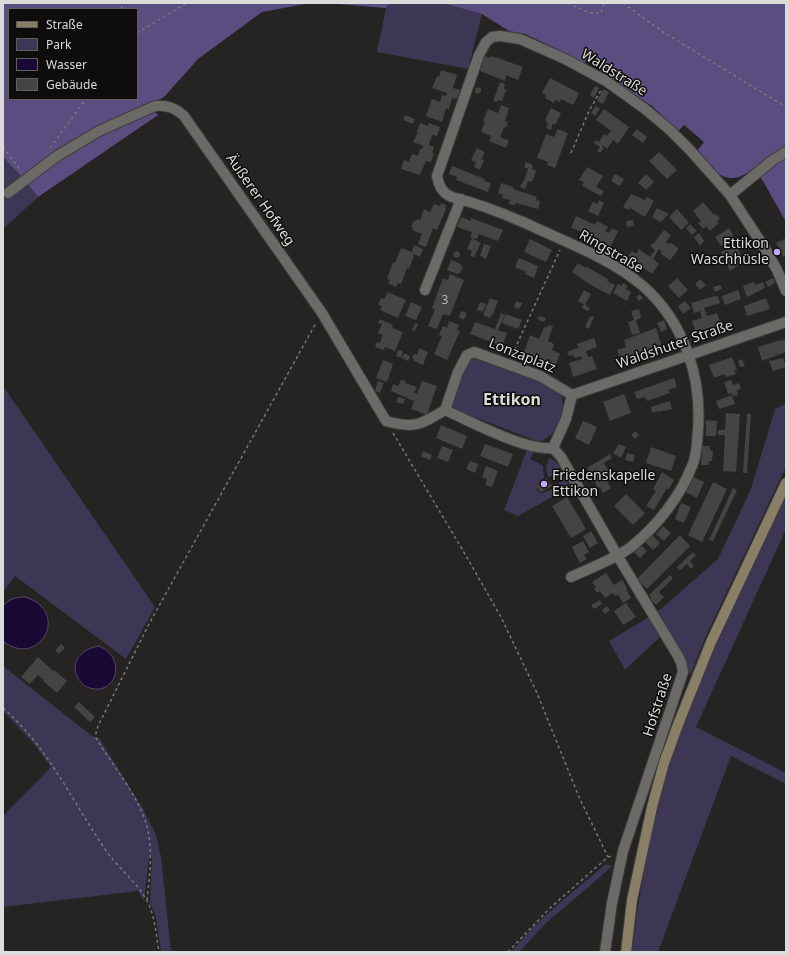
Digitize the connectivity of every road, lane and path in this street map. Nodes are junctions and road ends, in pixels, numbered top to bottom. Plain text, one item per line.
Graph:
1 (187, 3) edge
2 (568, 3) edge
3 (604, 3) edge
4 (622, 3) edge
5 (138, 32) edge
6 (602, 89) dead end
7 (85, 100) edge
8 (786, 107) edge
9 (3, 147) edge
10 (49, 149) dead end
11 (786, 152) edge
12 (571, 153) dead end
13 (437, 176) joint
14 (23, 181) junction
15 (8, 194) dead end
16 (730, 195) junction
17 (461, 199) junction
18 (564, 241) junction
19 (425, 290) dead end
20 (786, 291) edge
21 (322, 313) junction
22 (786, 322) edge
23 (689, 355) junction
24 (508, 364) junction
25 (572, 395) junction
26 (445, 410) junction
27 (386, 421) junction
28 (553, 448) junction
29 (786, 483) edge
30 (617, 555) junction
31 (571, 576) dead end
32 (3, 708) edge
33 (623, 850) junction
34 (608, 858) junction
35 (147, 900) junction
36 (159, 952) edge
37 (508, 952) edge
38 (604, 952) edge
39 (626, 952) edge

1 - 5 path
2 - 3 path
4 - 8 path
6 - 12 path
7 - 10 path
9 - 14 path
11 - 16 street
13 - 16 street, Waldstraße
13 - 17 street, Ringstraße
14 - 15 street, Äußerer Hofweg
14 - 21 street, Äußerer Hofweg
16 - 20 street, Waldstraße
17 - 18 street, Ringstraße
17 - 19 street
18 - 23 street, Ringstraße
18 - 24 path
21 - 27 street, Äußerer Hofweg
21 - 35 path
22 - 23 street, Waldshuter Straße
23 - 25 street, Waldshuter Straße
23 - 30 street, Ringstraße
24 - 25 street, Lonzaplatz
24 - 26 street, Lonzaplatz
25 - 28 street
26 - 27 street
26 - 28 street
27 - 34 path
28 - 30 street, Hofstraße
29 - 39 main road
30 - 31 street, Ringstraße
30 - 33 street, Hofstraße
32 - 35 path
33 - 34 path
33 - 38 street, Hofstraße
34 - 37 path
35 - 36 path

